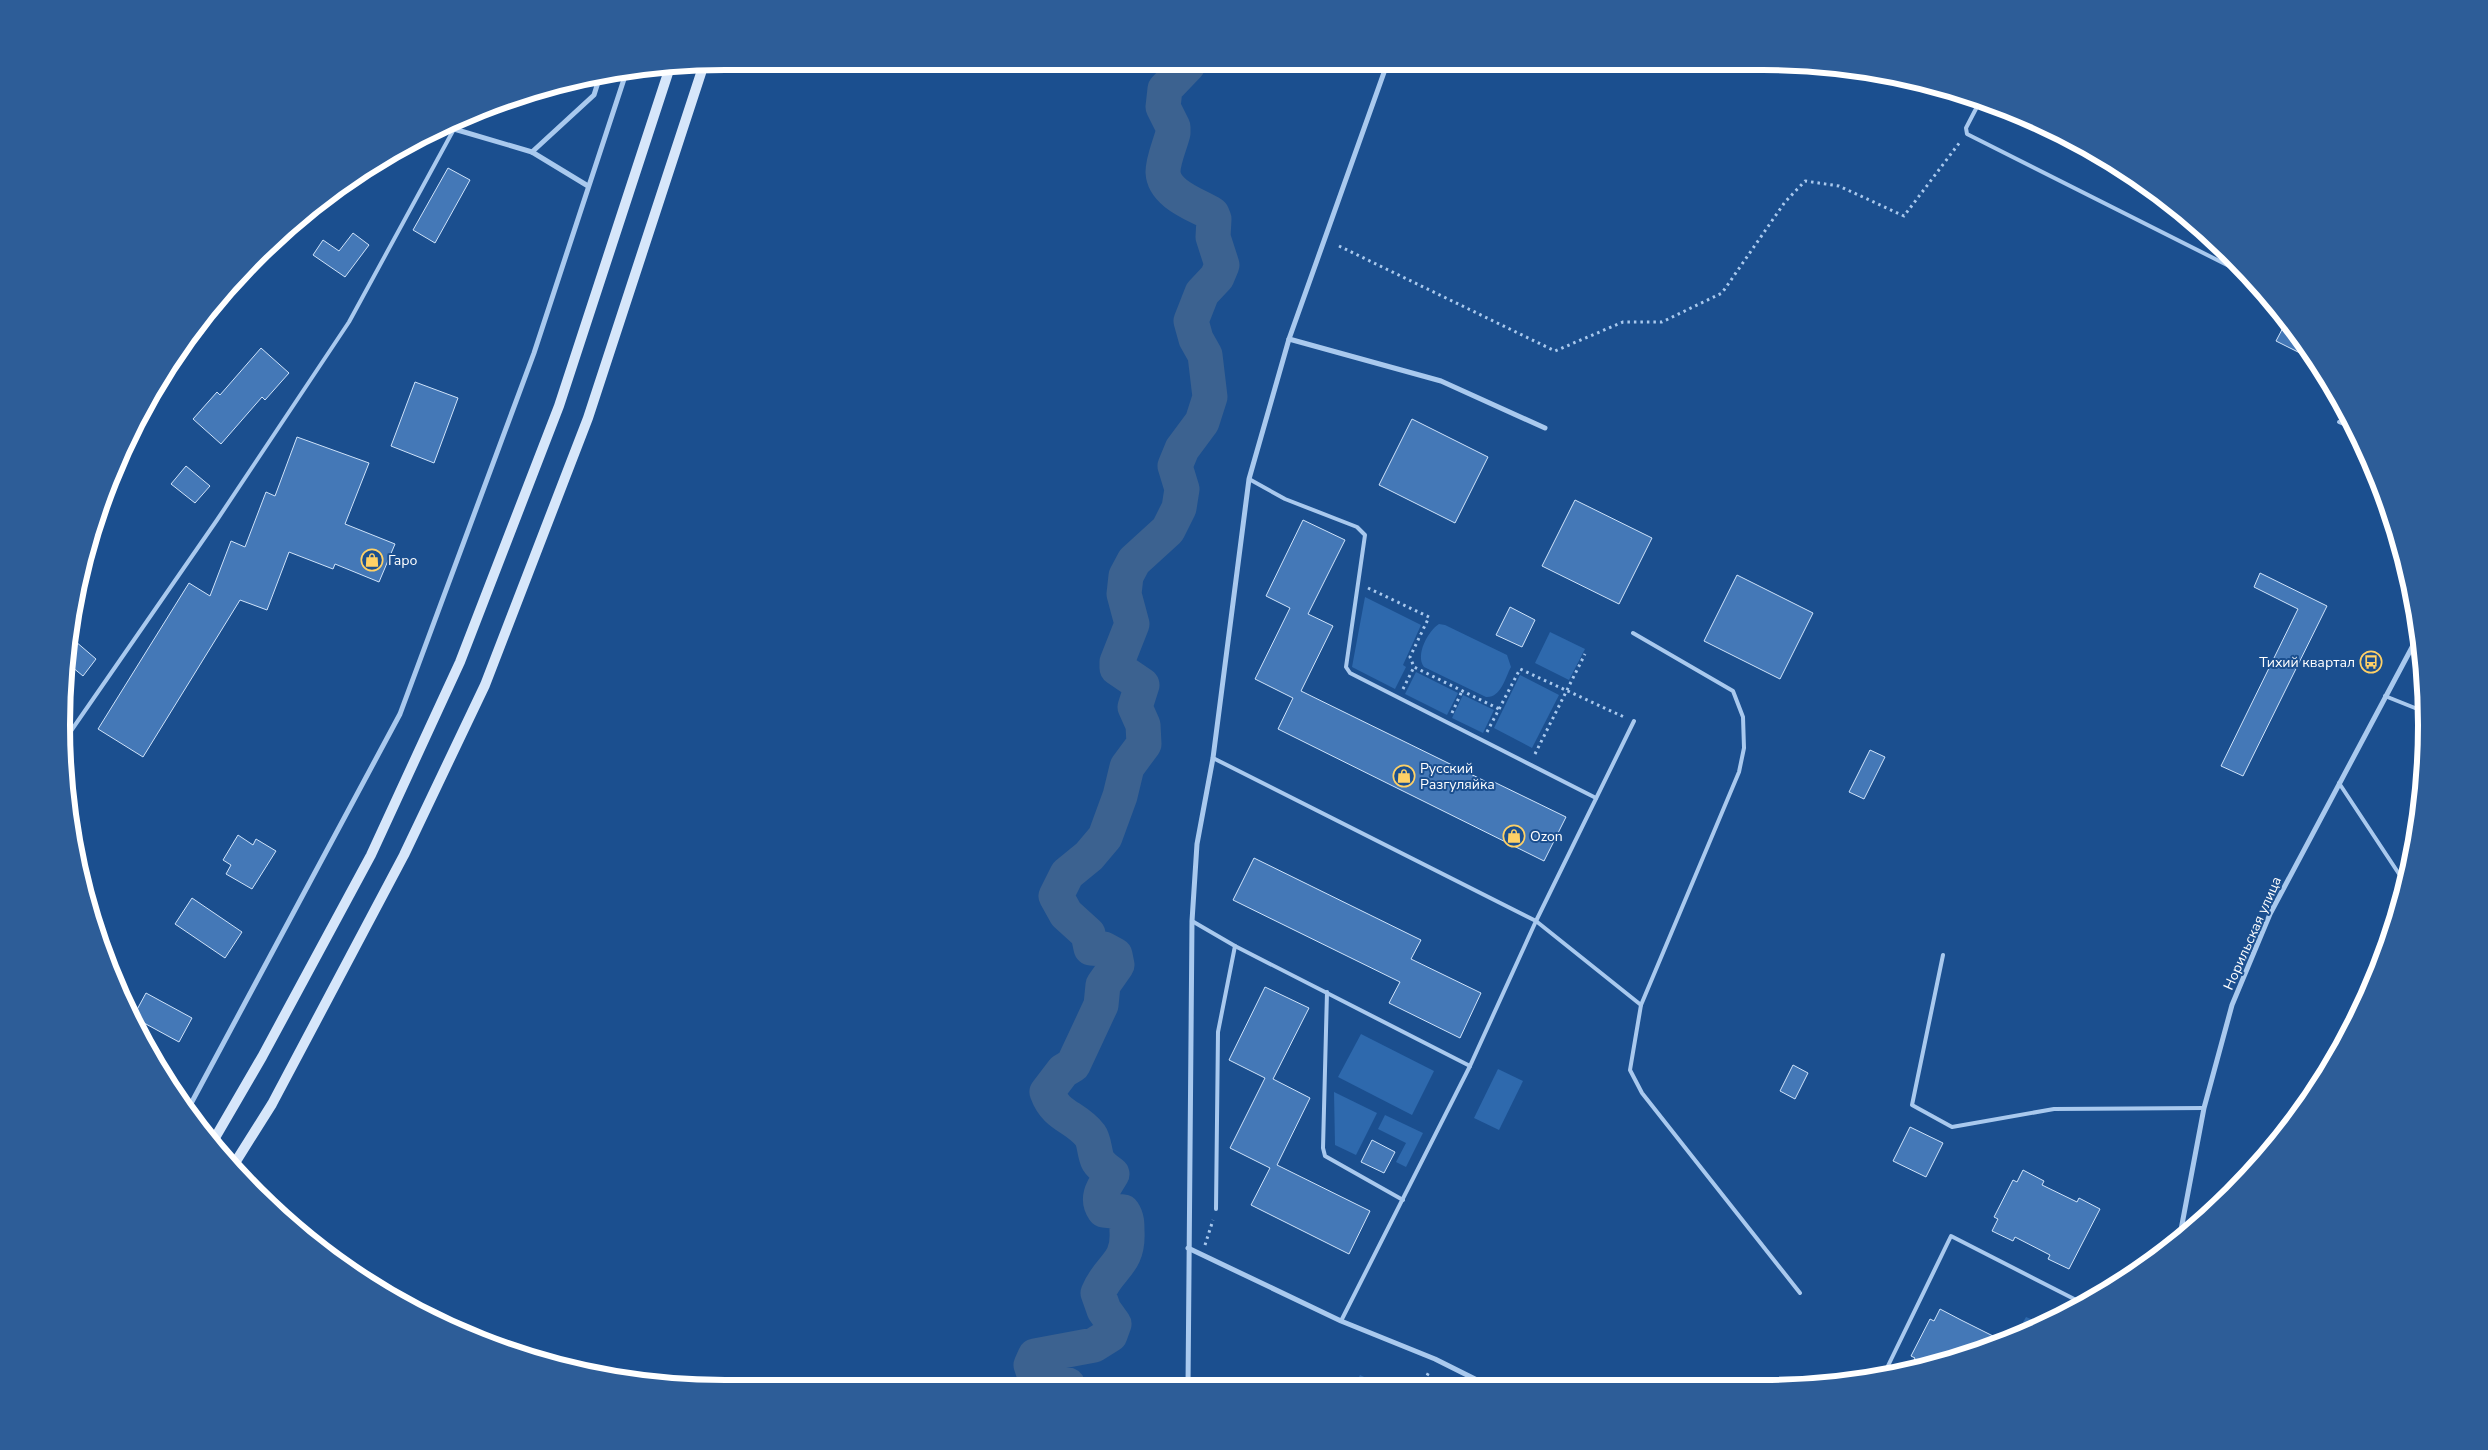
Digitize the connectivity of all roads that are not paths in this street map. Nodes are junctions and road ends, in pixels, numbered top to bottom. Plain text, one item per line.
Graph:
1 (1385, 70) edge
2 (702, 71) edge
3 (668, 73) edge
4 (624, 79) edge
5 (598, 83) edge
6 (1977, 106) edge
7 (454, 129) joint
8 (532, 152) junction
9 (588, 186) junction
10 (2230, 267) edge
11 (1288, 339) junction
12 (2339, 422) dead end
13 (2344, 424) edge
14 (1545, 428) dead end
15 (1249, 479) junction
16 (1633, 634) dead end
17 (2413, 646) edge
18 (2385, 696) junction
19 (2418, 709) edge
20 (1634, 721) road end
21 (70, 732) edge
22 (1213, 758) junction
23 (2339, 783) junction
24 (1596, 798) junction
25 (2400, 876) edge
26 (1536, 921) junction
27 (1192, 922) junction
28 (1235, 946) junction
29 (1943, 955) dead end
30 (1327, 992) junction
31 (1640, 1005) junction
32 (1470, 1066) junction
33 (190, 1103) edge
34 (2204, 1108) junction
35 (216, 1137) edge
36 (236, 1161) edge
37 (1403, 1200) junction
38 (1216, 1209) road end
39 (2181, 1229) edge
40 (1188, 1248) junction
41 (1800, 1293) dead end
42 (2076, 1300) edge
43 (1341, 1321) junction
44 (1887, 1368) edge
45 (1188, 1380) edge
46 (1476, 1380) edge

1 - 11 street
2 - 36 main road
3 - 35 main road
4 - 9 street
5 - 8 street
6 - 10 lane
7 - 8 street
7 - 21 lane
8 - 9 street
9 - 33 street
11 - 14 street
11 - 15 street
12 - 13 lane
15 - 22 street
15 - 24 lane
16 - 31 lane
17 - 18 street, Норильская улица
18 - 19 lane
18 - 23 street, Норильская улица
20 - 24 lane
22 - 26 lane
22 - 27 street
23 - 25 lane
23 - 34 street, Норильская улица
24 - 26 lane
26 - 31 lane
26 - 32 lane
27 - 28 lane
27 - 40 street
28 - 30 lane
28 - 38 lane
29 - 34 lane
30 - 32 lane
30 - 37 lane
31 - 41 lane
32 - 37 lane
34 - 39 street, Норильская улица
37 - 43 lane
40 - 43 street
40 - 45 street
42 - 44 lane
43 - 46 street

